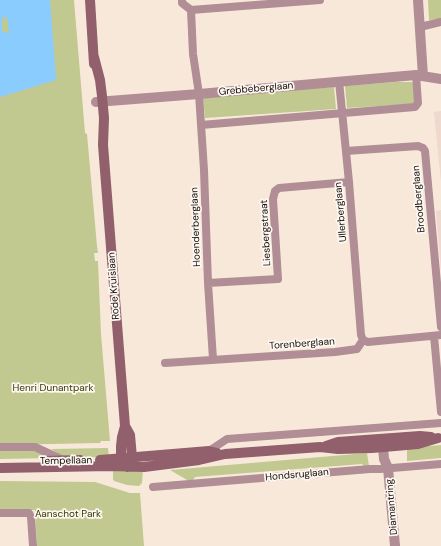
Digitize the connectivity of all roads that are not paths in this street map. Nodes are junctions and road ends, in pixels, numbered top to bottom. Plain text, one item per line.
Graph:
1 (90, 0) edge
2 (182, 0) edge
3 (320, 0) edge
4 (418, 0) edge
5 (264, 2) edge
6 (191, 10) junction
7 (441, 22) edge
8 (420, 27) junction
9 (419, 75) junction
10 (441, 79) edge
11 (340, 81) junction
12 (199, 94) junction
13 (99, 102) junction
14 (342, 113) junction
15 (201, 125) junction
16 (346, 152) junction
17 (349, 182) junction
18 (208, 283) junction
19 (441, 327) edge
20 (438, 336) edge
21 (363, 340) junction
22 (213, 359) junction
23 (165, 363) dead end
24 (441, 412) edge
25 (441, 423) edge
26 (440, 438) edge
27 (387, 444) junction
28 (0, 447) edge
29 (208, 451) junction
30 (225, 454) junction
31 (63, 461) junction
32 (127, 461) junction
33 (0, 463) edge
34 (441, 464) edge
35 (0, 468) edge
36 (388, 468) junction
37 (153, 487) dead end
38 (0, 513) edge
39 (33, 546) edge
40 (395, 546) edge

1 - 13 main road, Rode Kruislaan
2 - 6 street
3 - 5 street
4 - 8 street
5 - 6 street
6 - 12 street, Hoenderberglaan
7 - 8 street
8 - 9 street
9 - 10 street, Grebbeberglaan
9 - 11 street, Grebbeberglaan
9 - 14 street
11 - 12 street, Grebbeberglaan
11 - 14 street, Ullerberglaan
12 - 13 street, Grebbeberglaan
12 - 15 street, Hoenderberglaan
13 - 32 main road, Rode Kruislaan
14 - 15 street
14 - 16 street, Ullerberglaan
15 - 18 street, Hoenderberglaan
16 - 17 street, Ullerberglaan
16 - 19 street, Broodberglaan
17 - 18 street, Liesbergstraat
17 - 21 street, Ullerberglaan
18 - 22 street, Hoenderberglaan
20 - 21 street
20 - 24 street
21 - 22 street, Torenberglaan
22 - 23 street, Torenberglaan
25 - 29 street
26 - 27 main road
27 - 30 main road
27 - 36 street, Diamantring
28 - 31 street
29 - 30 main road
29 - 32 main road
30 - 32 main road
31 - 32 main road, Tempellaan
31 - 33 main road, Tempellaan
32 - 35 main road, Tempellaan
34 - 36 street, Hondsruglaan
36 - 37 street, Hondsruglaan
36 - 40 street, Diamantring
38 - 39 street

